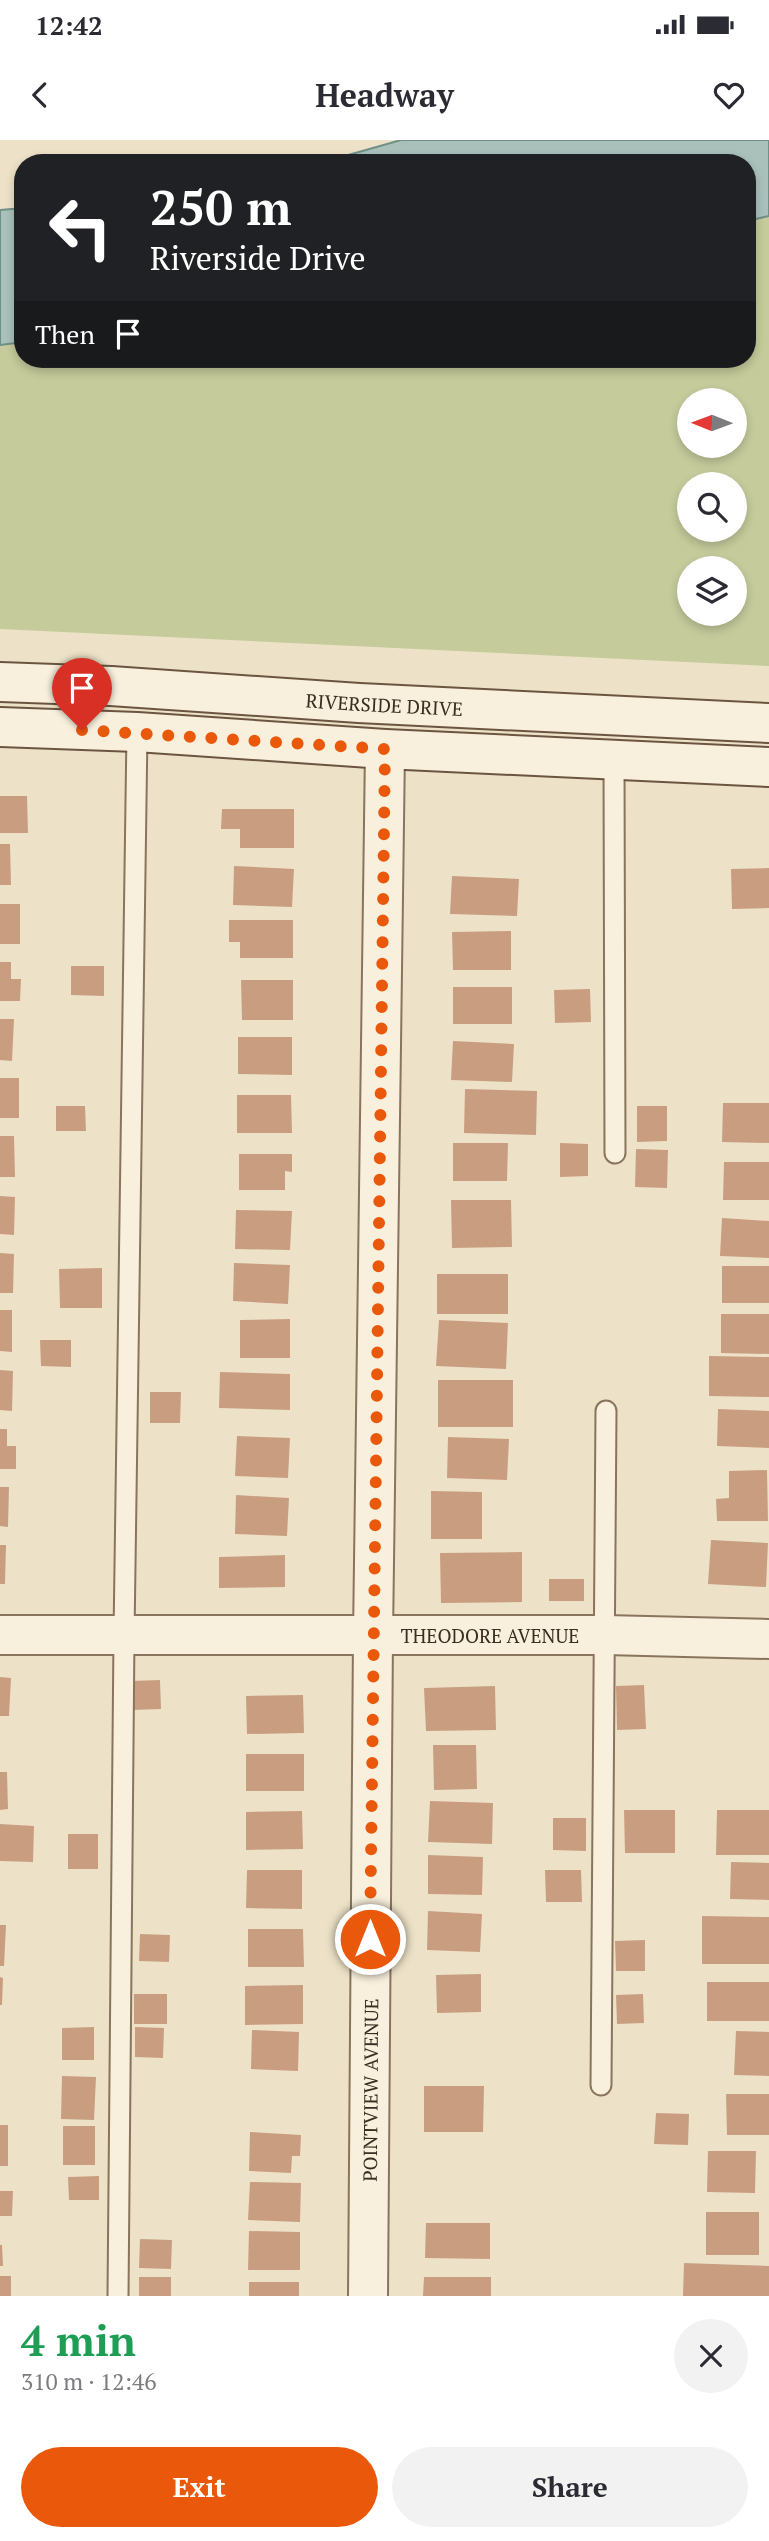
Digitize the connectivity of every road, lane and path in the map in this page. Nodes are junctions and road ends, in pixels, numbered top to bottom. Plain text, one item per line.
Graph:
1 (0, 682) edge
2 (769, 723) edge
3 (0, 727) edge
4 (137, 732) junction
5 (385, 749) junction
6 (614, 760) junction
7 (769, 767) edge
8 (615, 1153) dead end
9 (606, 1412) dead end
10 (0, 1634) edge
11 (124, 1635) junction
12 (604, 1635) junction
13 (373, 1636) junction
14 (769, 1639) edge
15 (601, 2085) dead end
16 (118, 2296) edge
17 (368, 2296) edge

1 - 2 street, RIVERSIDE DRIVE
3 - 4 street
4 - 5 street
4 - 11 lane
5 - 6 street
5 - 13 street, POINTVIEW AVENUE
6 - 7 street
6 - 8 lane
9 - 12 lane
10 - 11 street, THEODORE AVENUE
11 - 13 street, THEODORE AVENUE
11 - 16 lane
12 - 13 street, THEODORE AVENUE
12 - 14 street, THEODORE AVENUE
12 - 15 lane
13 - 17 street, POINTVIEW AVENUE

